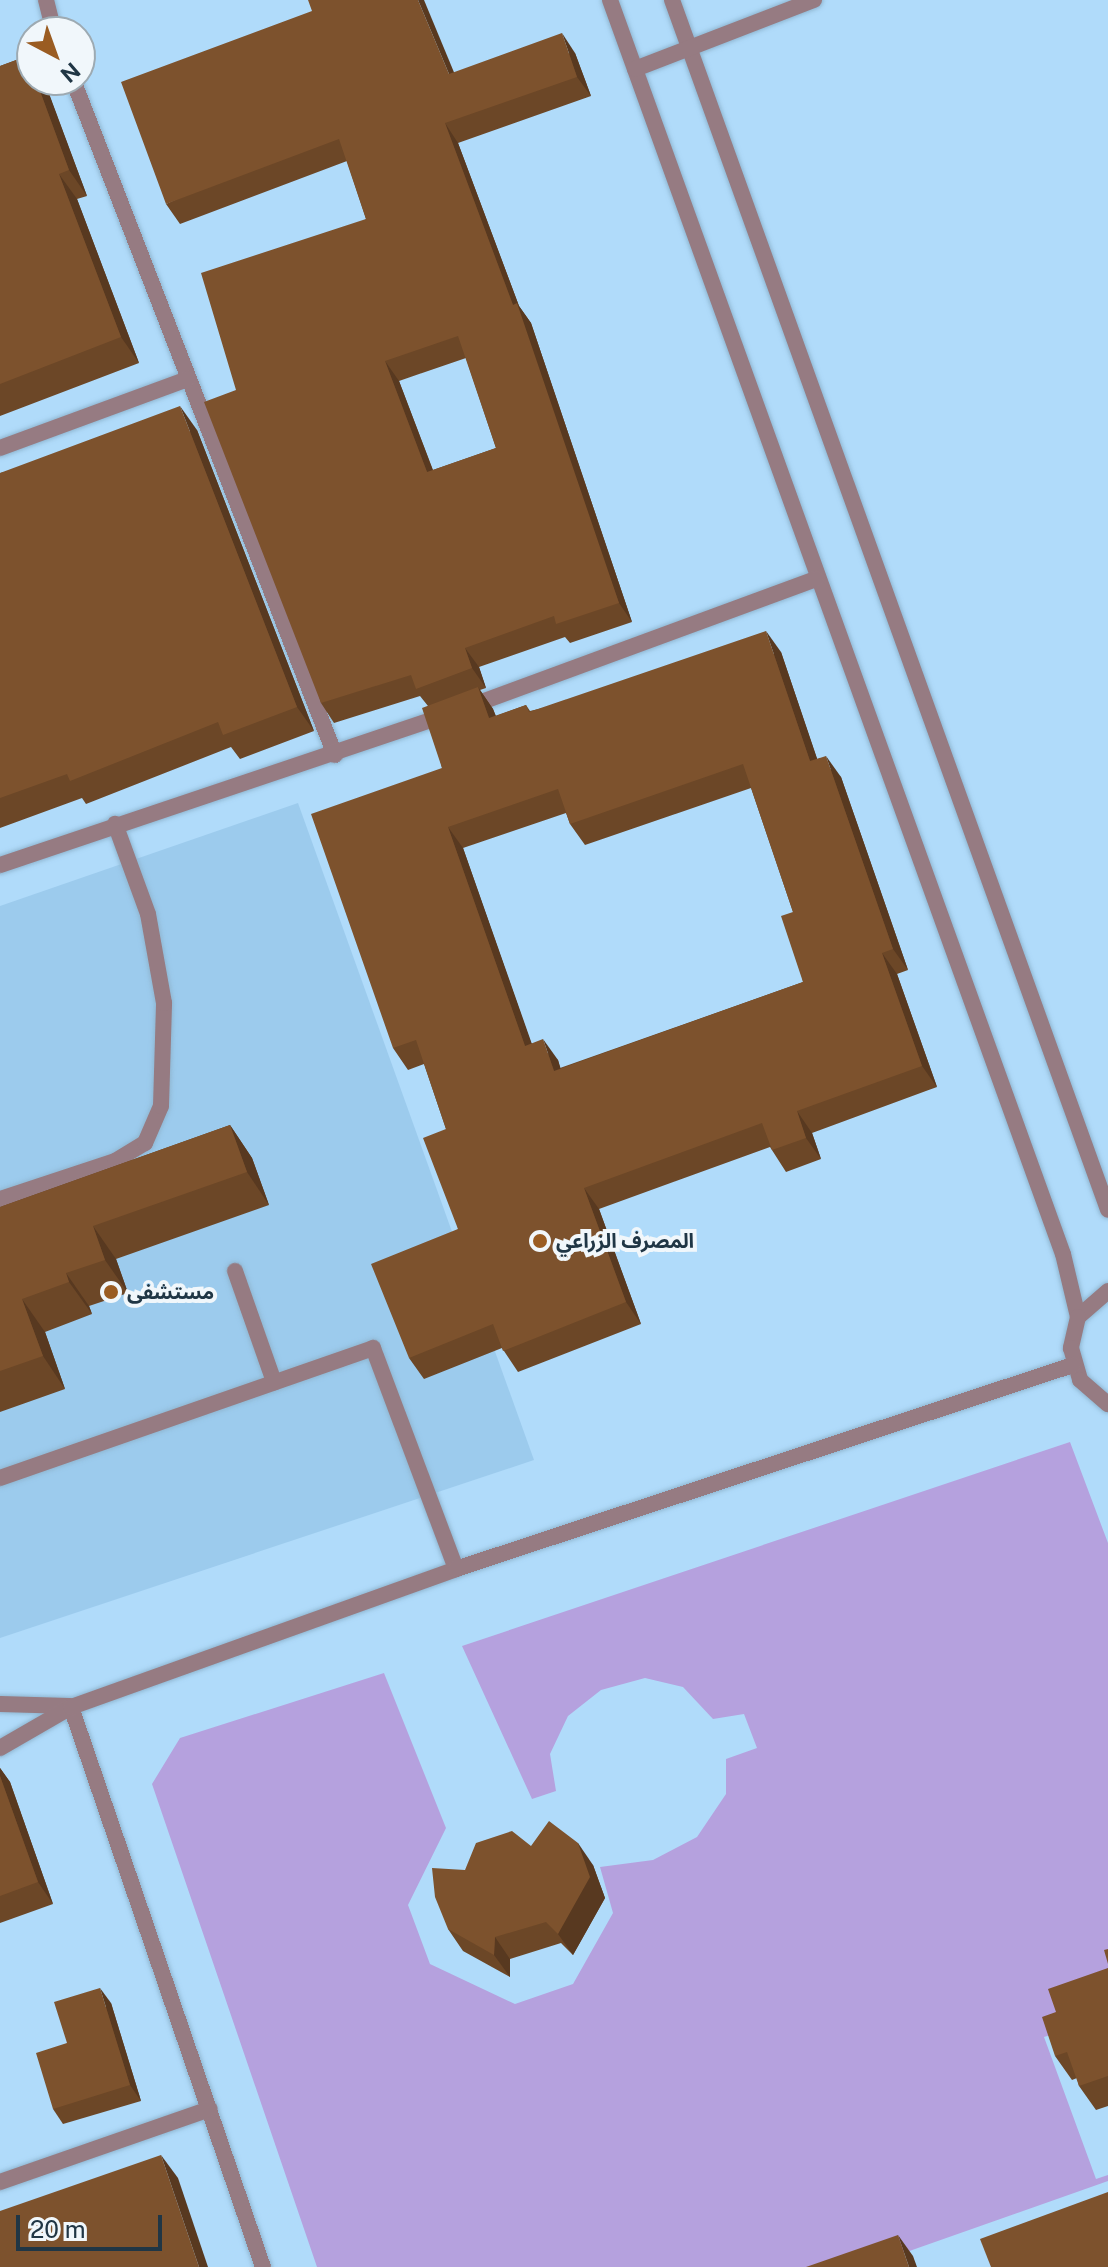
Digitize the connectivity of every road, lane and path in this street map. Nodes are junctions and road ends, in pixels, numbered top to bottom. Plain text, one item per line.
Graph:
1 (610, 0) edge
2 (672, 0) edge
3 (814, 0) edge
4 (690, 48) junction
5 (635, 69) junction
6 (79, 96) edge
7 (188, 379) junction
8 (0, 448) edge
9 (816, 579) junction
10 (335, 755) junction
11 (115, 824) junction
12 (0, 865) edge
13 (0, 1199) edge
14 (1108, 1210) edge
15 (235, 1271) dead end
16 (1108, 1291) edge
17 (1078, 1317) junction
18 (1073, 1365) junction
19 (274, 1382) junction
20 (1107, 1405) edge
21 (0, 1478) edge
22 (456, 1569) junction
23 (0, 1704) edge
24 (71, 1707) junction
25 (0, 1748) edge
26 (210, 2109) junction
27 (0, 2182) edge
28 (263, 2267) edge

1 - 5 street
2 - 4 street
3 - 4 street
4 - 5 street
4 - 14 street
5 - 9 street
6 - 7 street
7 - 8 street
7 - 10 street
9 - 10 street
9 - 17 street
10 - 11 street
11 - 12 street
11 - 13 street
15 - 19 street
16 - 17 street
17 - 18 street
18 - 20 street
18 - 22 street
19 - 21 street
19 - 22 street
22 - 24 street
23 - 24 street
24 - 25 street
24 - 26 street
26 - 27 street
26 - 28 street

